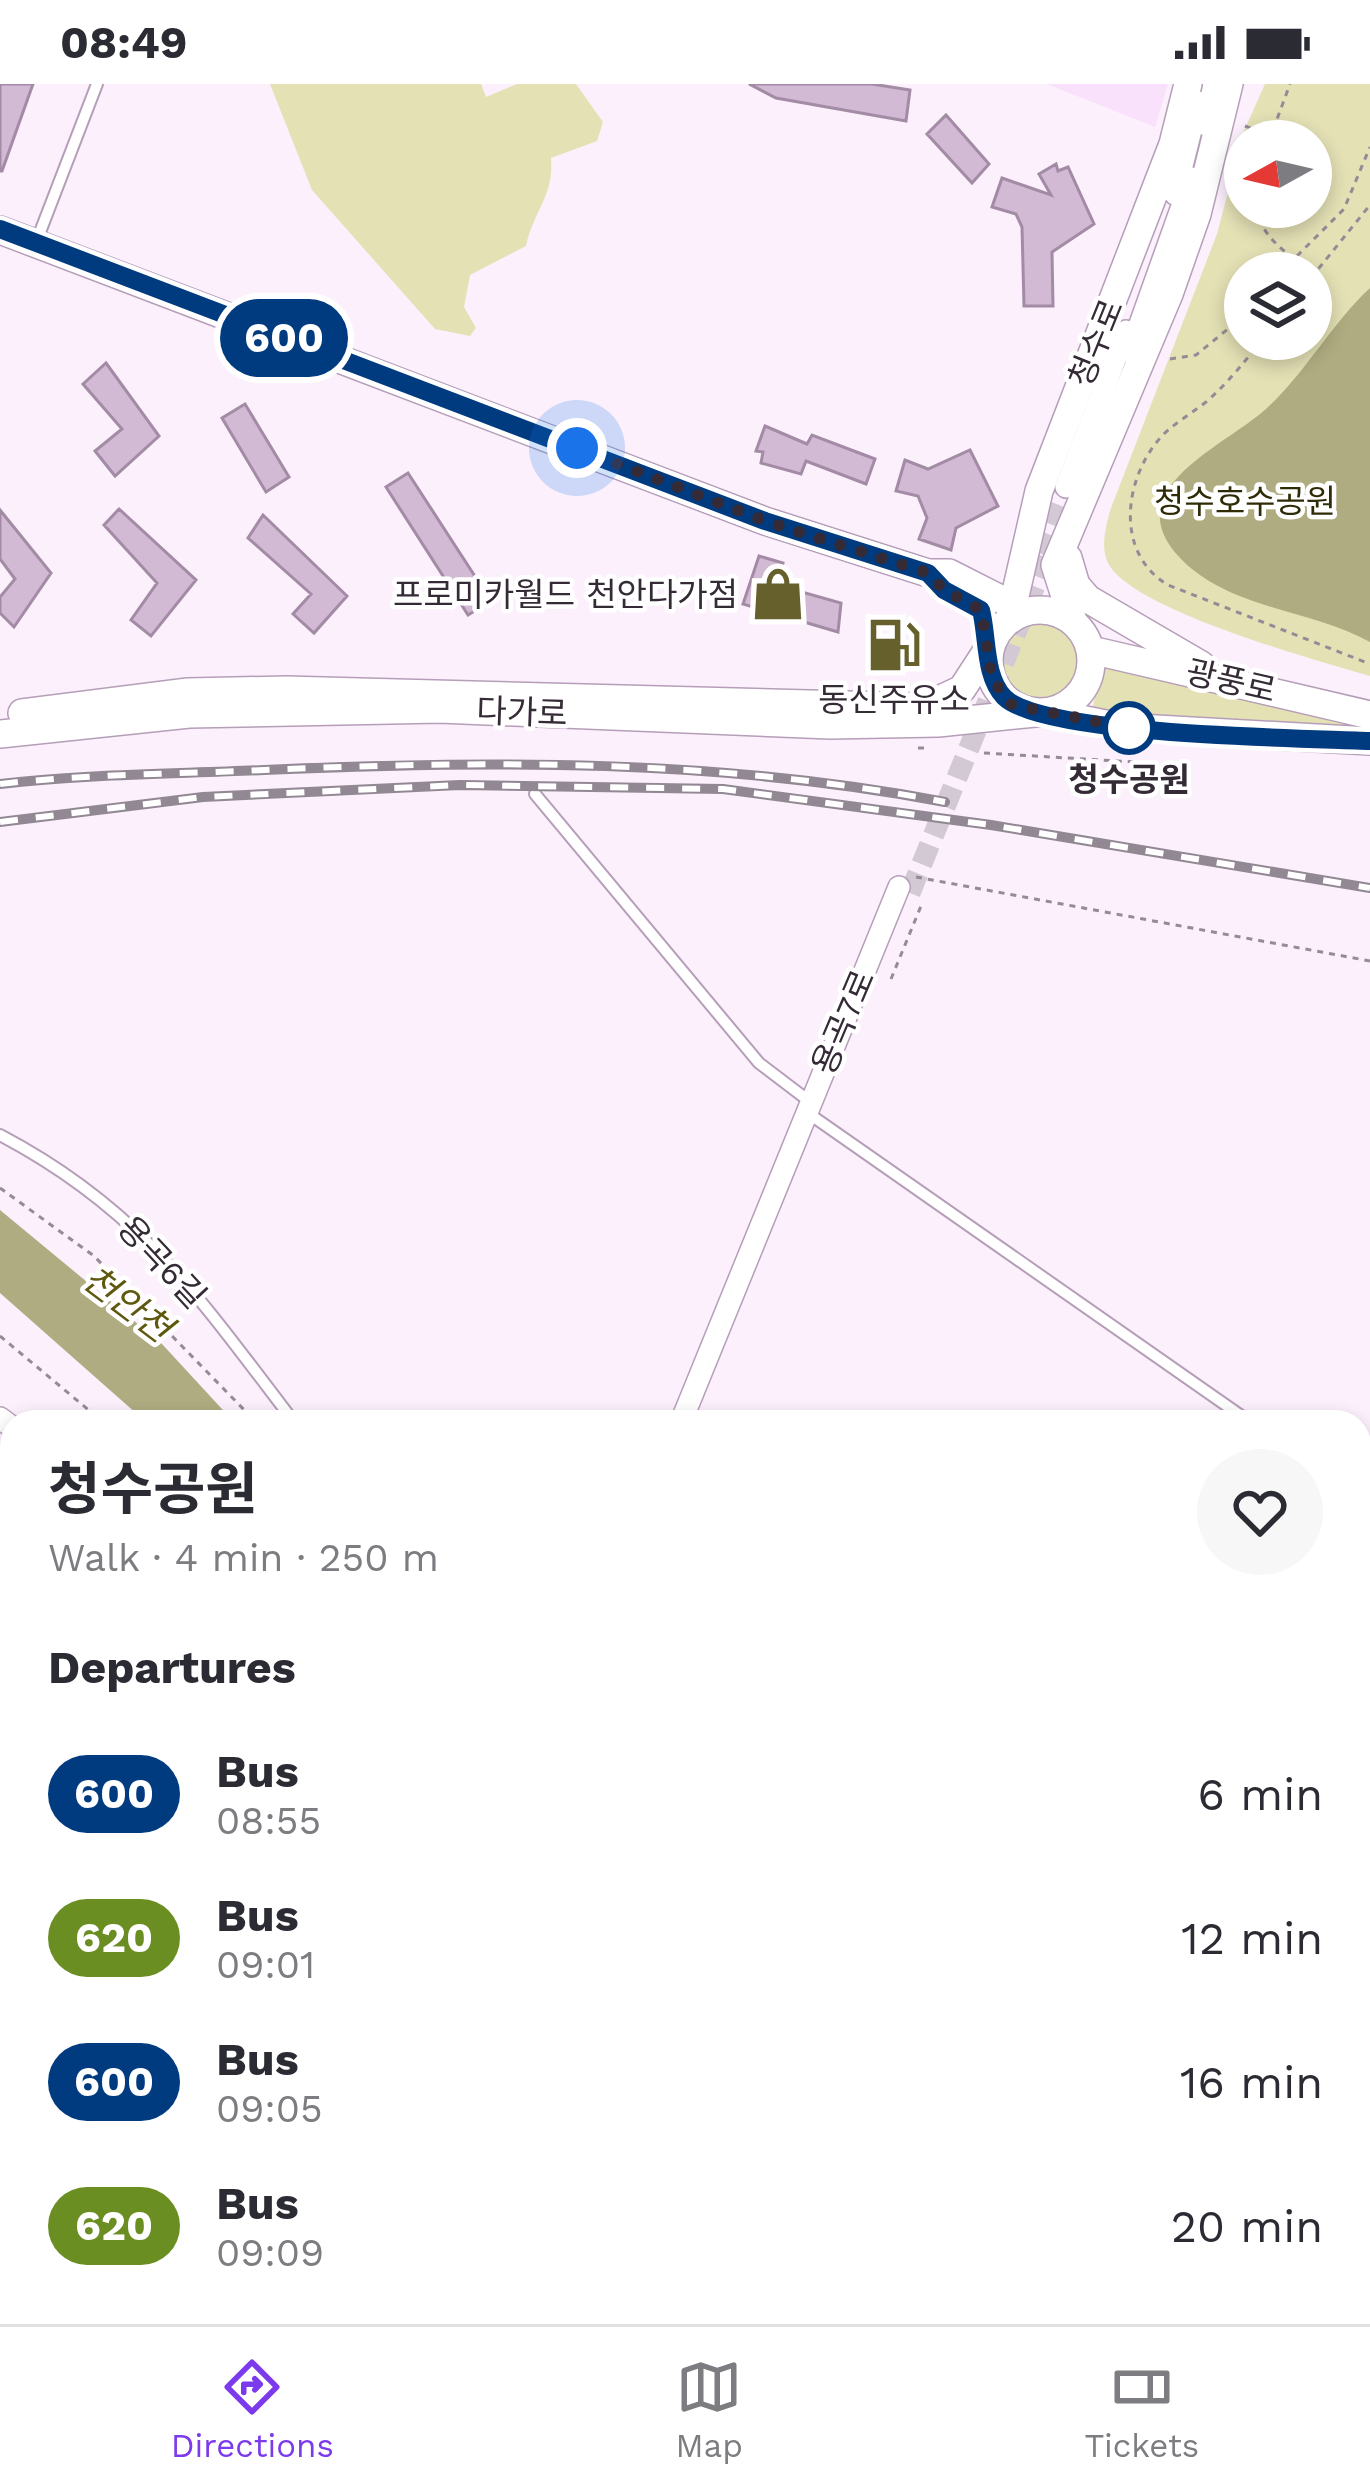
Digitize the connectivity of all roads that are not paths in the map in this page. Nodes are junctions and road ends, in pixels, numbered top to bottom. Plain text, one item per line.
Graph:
1 (97, 84) edge
2 (1187, 84) edge
3 (1202, 84) edge
4 (1214, 84) edge
5 (1228, 84) edge
6 (0, 230) edge
7 (36, 243) junction
8 (1063, 496) junction
9 (1022, 554) junction
10 (928, 573) junction
11 (968, 582) junction
12 (1015, 611) junction
13 (1073, 621) junction
14 (990, 646) junction
15 (1090, 650) junction
16 (1225, 678) junction
17 (1045, 712) junction
18 (1370, 715) edge
19 (0, 716) edge
20 (938, 723) junction
21 (1121, 727) junction
22 (0, 734) edge
23 (1370, 741) edge
24 (535, 794) dead end
25 (909, 891) tunnel mouth
26 (812, 1110) junction
27 (0, 1135) edge
28 (285, 1410) edge
29 (686, 1410) edge
30 (1233, 1410) edge

1 - 7 lane
2 - 8 street, 청수로
3 - 8 street
4 - 8 street
5 - 8 street, 청수로
6 - 7 street
7 - 10 street
8 - 9 street, 청수로
8 - 13 street
8 - 16 street
9 - 11 street
9 - 12 street, 청수로
10 - 11 street
10 - 14 street
11 - 12 street
12 - 13 street
12 - 14 street
13 - 15 street
14 - 17 street
14 - 19 street, 다가로
15 - 16 street, 광풍로
15 - 17 street
16 - 18 street, 광풍로
17 - 20 street, 다가로
17 - 21 street, 광풍로
20 - 21 street
20 - 22 street, 다가로
21 - 23 street, 광풍로
24 - 26 lane
25 - 26 street, 용곡7로
26 - 29 street, 용곡7로
26 - 30 lane
27 - 28 lane, 용곡6길

